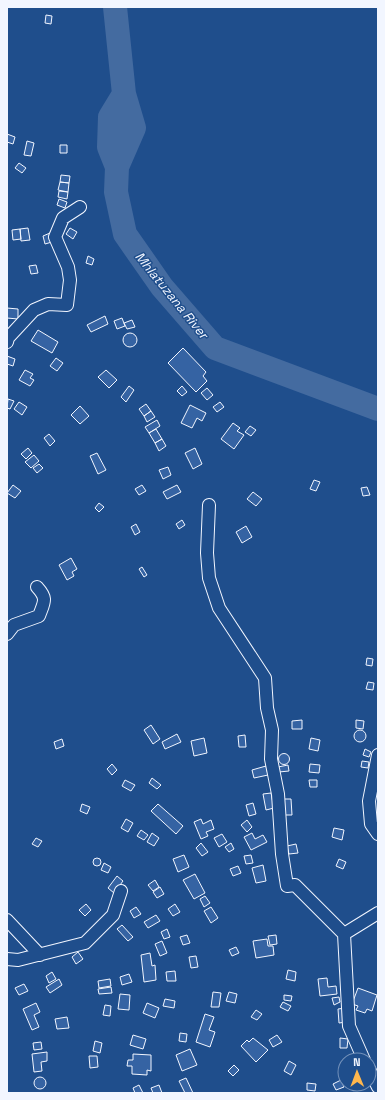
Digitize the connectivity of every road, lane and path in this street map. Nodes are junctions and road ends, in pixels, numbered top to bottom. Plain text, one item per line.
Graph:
1 (80, 206) dead end
2 (7, 342) edge
3 (209, 505) dead end
4 (36, 587) dead end
5 (7, 634) edge
6 (378, 755) edge
7 (378, 834) edge
8 (121, 891) dead end
9 (378, 913) edge
10 (7, 920) edge
11 (344, 934) junction
12 (40, 955) junction
13 (7, 959) edge
14 (360, 1052) edge

1 - 2 street
3 - 11 street
4 - 5 street
6 - 7 street
8 - 12 street
9 - 11 street
10 - 12 street
11 - 14 street
12 - 13 street

